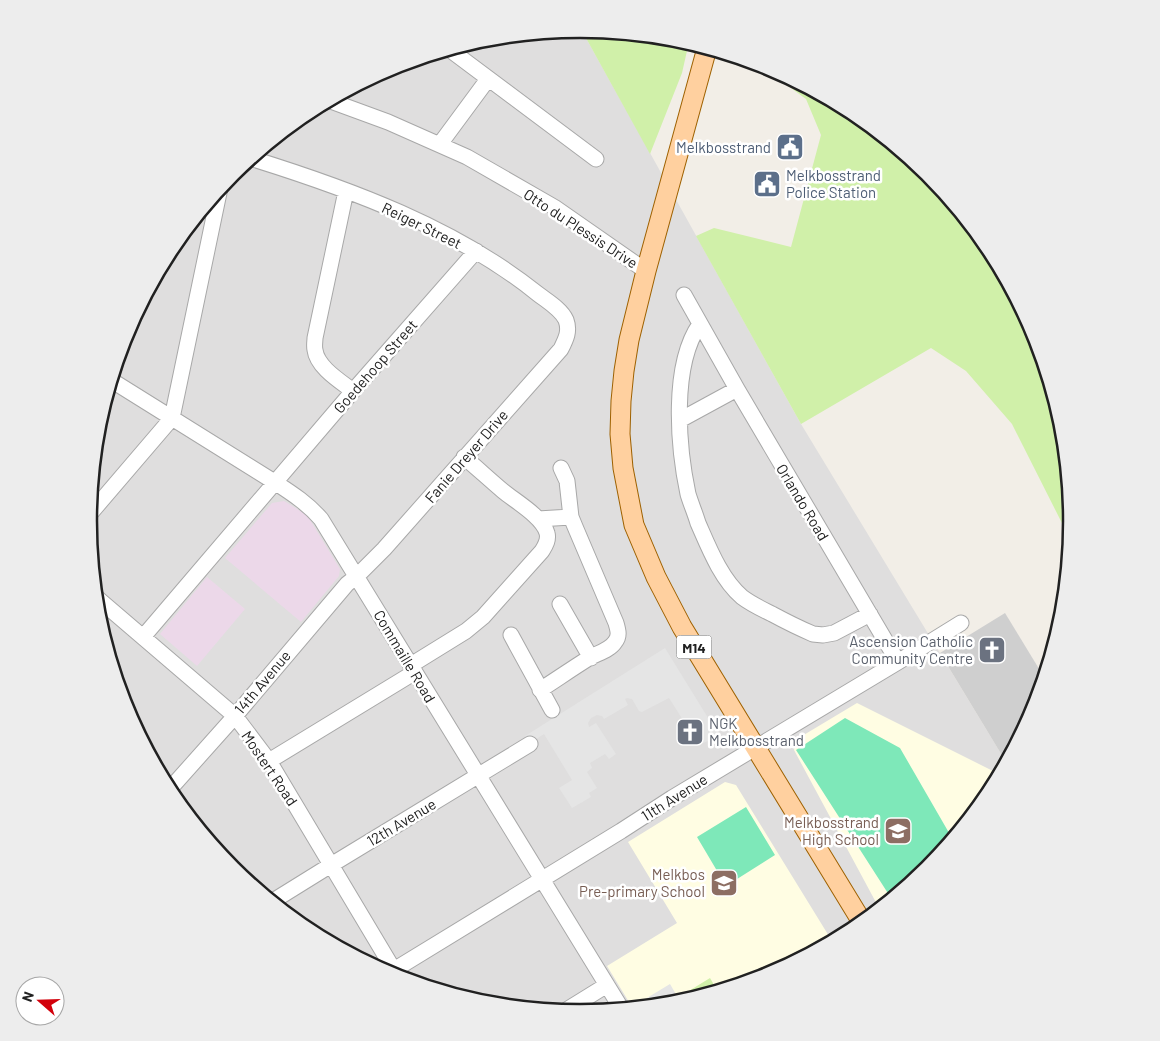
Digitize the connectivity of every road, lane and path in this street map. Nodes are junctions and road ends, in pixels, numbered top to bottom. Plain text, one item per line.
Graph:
1 (456, 54) edge
2 (705, 54) edge
3 (488, 78) junction
4 (337, 103) edge
5 (440, 144) junction
6 (596, 159) dead end
7 (258, 161) edge
8 (346, 191) junction
9 (217, 202) edge
10 (476, 252) junction
11 (646, 271) junction
12 (684, 295) dead end
13 (700, 324) junction
14 (568, 330) joint
15 (117, 384) edge
16 (737, 389) junction
17 (352, 391) junction
18 (172, 418) junction
19 (680, 420) junction
20 (464, 457) junction
21 (561, 468) dead end
22 (276, 483) junction
23 (97, 505) edge
24 (571, 517) junction
25 (538, 519) junction
26 (357, 576) junction
27 (104, 604) edge
28 (560, 604) dead end
29 (870, 614) junction
30 (960, 623) dead end
31 (511, 635) dead end
32 (143, 637) junction
33 (590, 658) junction
34 (898, 662) junction
35 (413, 668) junction
36 (540, 690) junction
37 (552, 710) dead end
38 (235, 716) junction
39 (530, 744) dead end
40 (756, 747) junction
41 (269, 761) junction
42 (478, 775) junction
43 (175, 784) edge
44 (331, 864) junction
45 (542, 879) junction
46 (278, 898) edge
47 (858, 915) edge
48 (389, 964) edge
49 (400, 969) edge
50 (607, 985) junction
51 (617, 1002) edge
52 (577, 1004) edge

1 - 3 street
2 - 11 main road, M14
3 - 5 street
3 - 6 street
4 - 5 street, Otto du Plessis Drive
5 - 11 street, Otto du Plessis Drive
7 - 8 street, Reiger Street
8 - 10 street, Reiger Street
8 - 17 street
9 - 18 street
10 - 14 street, Reiger Street
10 - 17 street, Goedehoop Street
11 - 40 main road, Otto du Plessis Drive / M14
12 - 13 street, Orlando Road
13 - 16 street, Orlando Road
13 - 19 street
14 - 20 street, Fanie Dreyer Drive
15 - 18 street, Commaille Road
16 - 19 street
16 - 29 street, Orlando Road
17 - 22 street, Goedehoop Street
18 - 22 street, Commaille Road
18 - 23 street
19 - 29 street
20 - 25 street
20 - 26 street, Fanie Dreyer Drive
21 - 24 street
22 - 26 street, Commaille Road
22 - 32 street, Goedehoop Street
24 - 25 street
24 - 33 street
25 - 35 street
26 - 35 street, Commaille Road
26 - 38 street, 14th Avenue
27 - 32 street, Mostert Road
28 - 33 street
29 - 34 street, Orlando Road
30 - 34 street, 11th Avenue
31 - 36 street
32 - 38 street, Mostert Road
33 - 36 street
34 - 40 street, 11th Avenue
35 - 41 street
35 - 42 street, Commaille Road
36 - 37 street
38 - 41 street, Mostert Road
38 - 43 street, 14th Avenue
39 - 42 street, 12th Avenue
40 - 45 street, 11th Avenue
40 - 47 main road, Otto du Plessis Drive / M14
41 - 44 street, Mostert Road
42 - 44 street, 12th Avenue
42 - 45 street, Commaille Road
44 - 46 street, 12th Avenue
44 - 48 street, Mostert Road
45 - 49 street, 11th Avenue
45 - 50 street, Commaille Road
50 - 51 street, Commaille Road
50 - 52 street

